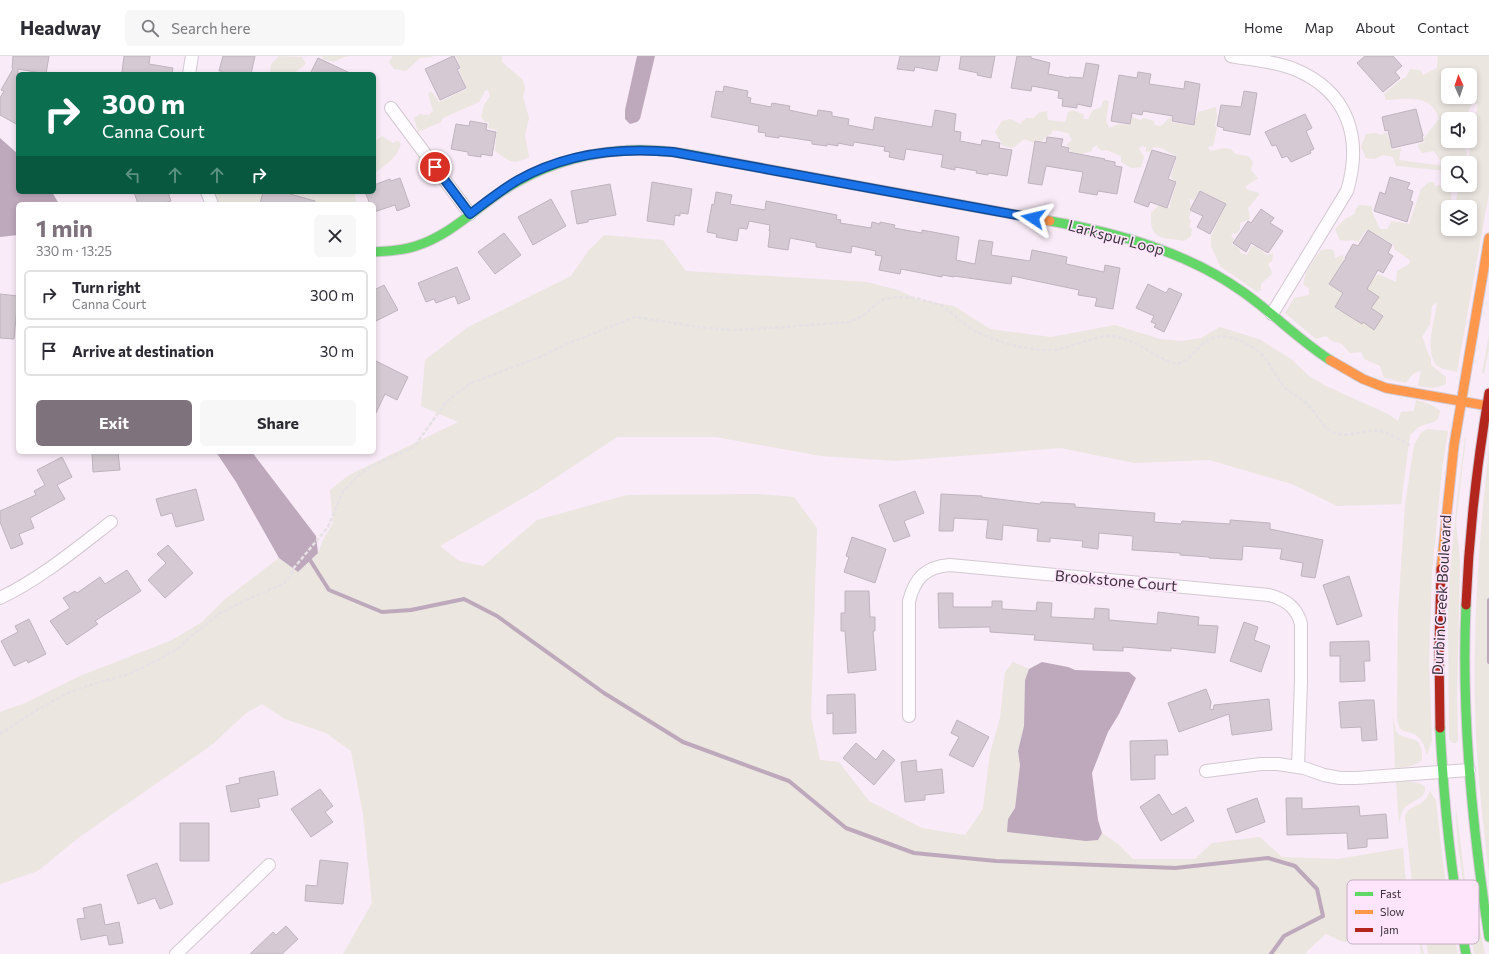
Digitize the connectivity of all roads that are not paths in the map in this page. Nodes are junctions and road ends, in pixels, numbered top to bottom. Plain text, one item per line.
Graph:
1 (192, 56) edge
2 (1231, 56) edge
3 (189, 72) edge
4 (391, 108) dead end
5 (470, 214) junction
6 (1489, 238) edge
7 (376, 252) edge
8 (1272, 314) junction
9 (1489, 392) edge
10 (1461, 401) junction
11 (1488, 405) edge
12 (111, 522) dead end
13 (0, 598) edge
14 (909, 716) dead end
15 (1298, 766) junction
16 (1469, 770) junction
17 (1206, 771) dead end
18 (1442, 772) junction
19 (269, 865) dead end
20 (1454, 880) edge
21 (1489, 937) edge
22 (1464, 944) edge
23 (176, 954) edge
24 (1466, 954) edge

1 - 3 street
2 - 8 street
4 - 5 street
5 - 7 street, Larkspur Loop
5 - 8 street, Larkspur Loop
6 - 10 street, Durbin Creek Boulevard
8 - 10 street, Larkspur Loop
9 - 11 street, Durbin Creek Boulevard
10 - 11 street, Larkspur Loop
10 - 18 street, Durbin Creek Boulevard
11 - 16 street, Durbin Creek Boulevard
12 - 13 street
14 - 15 street, Brookstone Court
15 - 17 street
15 - 18 street
16 - 18 street
16 - 21 street, Durbin Creek Boulevard
18 - 20 street, Durbin Creek Boulevard
19 - 23 street
22 - 24 street, Durbin Creek Boulevard

